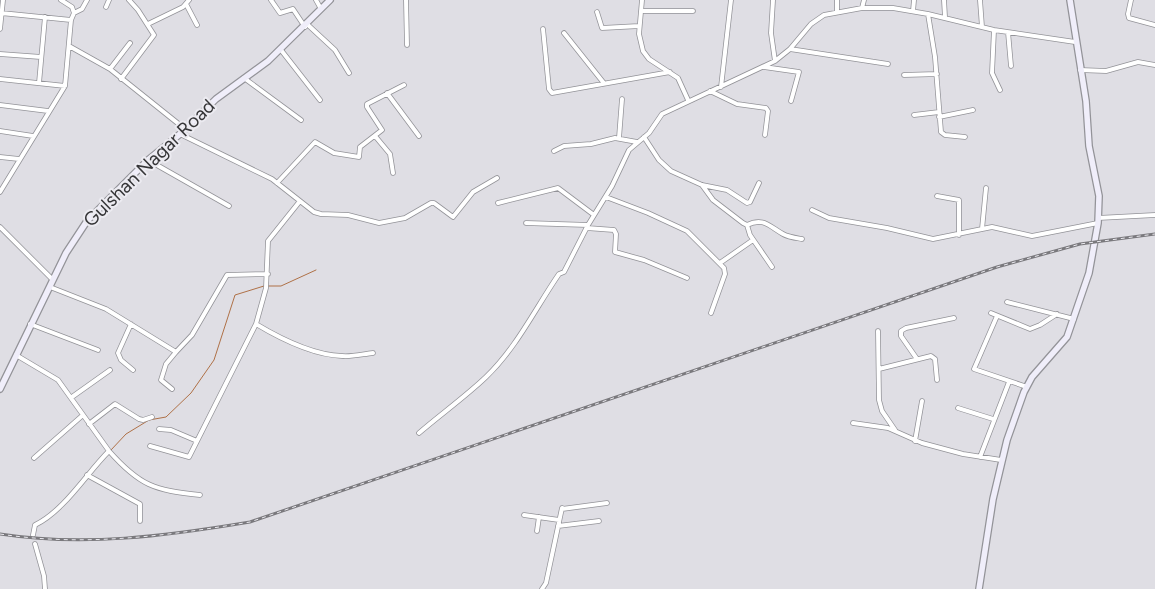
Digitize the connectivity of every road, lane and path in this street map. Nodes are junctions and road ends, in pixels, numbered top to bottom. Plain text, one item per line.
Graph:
1 (2, 0) edge
2 (61, 0) edge
3 (87, 0) edge
4 (109, 0) edge
5 (129, 0) edge
6 (271, 0) edge
7 (316, 0) edge
8 (330, 0) edge
9 (406, 0) edge
10 (642, 0) edge
11 (730, 0) edge
12 (773, 0) edge
13 (837, 0) edge
14 (864, 0) edge
15 (914, 0) edge
16 (944, 0) edge
17 (980, 0) edge
18 (1070, 0) edge
19 (1130, 0) edge
20 (188, 2) edge
21 (106, 7) dead end
22 (862, 8) junction
23 (321, 9) junction
24 (641, 11) junction
25 (694, 11) dead end
26 (837, 11) junction
27 (913, 11) junction
28 (597, 12) dead end
29 (74, 13) junction
30 (1, 14) junction
31 (928, 14) junction
32 (45, 17) junction
33 (945, 18) junction
34 (71, 20) junction
35 (148, 24) junction
36 (197, 25) dead end
37 (1155, 25) edge
38 (306, 26) junction
39 (639, 26) junction
40 (982, 27) junction
41 (0, 29) edge
42 (542, 29) dead end
43 (994, 30) junction
44 (1008, 32) junction
45 (564, 33) dead end
46 (1075, 42) junction
47 (130, 43) dead end
48 (407, 45) dead end
49 (69, 46) junction
50 (790, 49) junction
51 (281, 50) junction
52 (0, 54) edge
53 (42, 57) junction
54 (775, 61) junction
55 (888, 64) dead end
56 (1155, 65) edge
57 (1011, 66) dead end
58 (764, 67) junction
59 (110, 69) junction
60 (1080, 70) junction
61 (670, 72) junction
62 (348, 74) dead end
63 (937, 74) junction
64 (904, 76) dead end
65 (121, 78) junction
66 (244, 78) junction
67 (0, 79) edge
68 (603, 82) junction
69 (39, 83) junction
70 (404, 84) dead end
71 (65, 86) junction
72 (720, 87) junction
73 (1000, 90) dead end
74 (710, 91) junction
75 (387, 93) junction
76 (622, 99) dead end
77 (320, 100) dead end
78 (688, 100) junction
79 (791, 101) dead end
80 (0, 105) edge
81 (973, 110) dead end
82 (48, 111) junction
83 (914, 115) dead end
84 (939, 115) junction
85 (301, 120) dead end
86 (184, 129) junction
87 (0, 131) edge
88 (180, 134) junction
89 (765, 135) dead end
90 (33, 136) junction
91 (375, 136) junction
92 (419, 136) dead end
93 (644, 137) junction
94 (965, 137) dead end
95 (619, 138) junction
96 (637, 142) junction
97 (554, 151) dead end
98 (0, 158) edge
99 (19, 159) junction
100 (148, 160) junction
101 (393, 173) dead end
102 (497, 178) dead end
103 (277, 183) junction
104 (759, 183) dead end
105 (2, 185) edge
106 (702, 185) junction
107 (986, 188) dead end
108 (0, 192) edge
109 (937, 196) dead end
110 (606, 197) junction
111 (300, 201) junction
112 (498, 203) dead end
113 (229, 206) dead end
114 (812, 210) dead end
115 (594, 215) junction
116 (1155, 215) edge
117 (1098, 220) junction
118 (526, 224) dead end
119 (747, 224) junction
120 (0, 227) edge
121 (587, 227) junction
122 (982, 229) junction
123 (959, 235) junction
124 (802, 239) dead end
125 (753, 240) junction
126 (720, 263) junction
127 (772, 267) dead end
128 (268, 274) junction
129 (687, 278) dead end
130 (52, 284) junction
131 (1006, 302) dead end
132 (711, 313) dead end
133 (991, 313) dead end
134 (1057, 314) junction
135 (998, 316) junction
136 (954, 318) dead end
137 (1074, 319) junction
138 (30, 324) junction
139 (131, 324) junction
140 (256, 324) junction
141 (878, 331) dead end
142 (98, 350) dead end
143 (176, 352) junction
144 (373, 353) dead end
145 (16, 355) junction
146 (917, 360) junction
147 (878, 369) junction
148 (110, 370) dead end
149 (133, 370) dead end
150 (937, 380) dead end
151 (1009, 382) junction
152 (1027, 387) junction
153 (0, 389) edge
154 (172, 390) dead end
155 (72, 398) junction
156 (922, 401) dead end
157 (958, 408) dead end
158 (83, 415) junction
159 (152, 417) dead end
160 (993, 419) junction
161 (853, 423) dead end
162 (89, 424) junction
163 (159, 429) dead end
164 (896, 431) junction
165 (419, 433) dead end
166 (915, 440) junction
167 (198, 441) junction
168 (150, 446) dead end
169 (109, 451) junction
170 (980, 456) junction
171 (34, 458) dead end
172 (1001, 460) junction
173 (87, 475) junction
174 (200, 495) dead end
175 (607, 503) dead end
176 (524, 515) dead end
177 (539, 516) junction
178 (560, 520) junction
179 (140, 521) dead end
180 (599, 522) dead end
181 (558, 526) junction
182 (537, 531) dead end
183 (33, 535) dead end
184 (35, 544) dead end
185 (45, 589) edge
186 (542, 589) edge
187 (979, 589) edge

1 - 30 street
2 - 29 street
3 - 29 street
4 - 21 street
5 - 35 street
6 - 38 street
7 - 23 street
8 - 23 main road, Gulshan Nagar Road
9 - 48 street
10 - 24 street
11 - 72 street
12 - 54 street
13 - 26 street
14 - 22 street
15 - 27 street
16 - 33 street
17 - 40 street
18 - 46 main road
19 - 37 street
20 - 35 street
20 - 36 street
22 - 26 street
22 - 27 street
23 - 38 main road, Gulshan Nagar Road
24 - 25 street
24 - 39 street
26 - 50 street
27 - 31 street
28 - 39 street
29 - 34 street
30 - 32 street
30 - 41 street
31 - 33 street
31 - 63 street
32 - 34 street
32 - 53 street
33 - 40 street
34 - 49 street
35 - 65 street
38 - 51 main road, Gulshan Nagar Road
38 - 62 street
39 - 61 street
40 - 43 street
42 - 68 street
43 - 44 street
43 - 73 street
44 - 46 street
44 - 57 street
45 - 68 street
46 - 60 main road
47 - 59 street
49 - 59 street
49 - 71 street
50 - 54 street
50 - 55 street
51 - 66 main road, Gulshan Nagar Road
51 - 77 street
52 - 53 street
53 - 69 street
54 - 58 street
56 - 60 street
58 - 72 street
58 - 79 street
59 - 65 street
60 - 117 main road
61 - 68 street
61 - 78 street
63 - 64 street
63 - 84 street
65 - 86 street
66 - 85 street
66 - 86 main road, Gulshan Nagar Road
67 - 69 street
69 - 71 street
70 - 75 street
71 - 82 street
72 - 74 street
74 - 78 street
74 - 89 street
75 - 91 street
75 - 92 street
76 - 95 street
78 - 93 street
80 - 82 street
81 - 84 street
82 - 90 street
83 - 84 street
84 - 94 street
86 - 88 main road, Gulshan Nagar Road
87 - 90 street
88 - 100 main road, Gulshan Nagar Road
88 - 103 street
90 - 99 street
91 - 101 street
91 - 103 street
93 - 96 street
93 - 106 street
95 - 96 street
95 - 97 street
96 - 110 street
98 - 99 street
99 - 105 street
100 - 113 street
100 - 130 main road, Gulshan Nagar Road
102 - 111 street
103 - 111 street
104 - 106 street
105 - 108 street
106 - 119 street
107 - 122 street
109 - 123 street
110 - 115 street
110 - 126 street
111 - 128 street
112 - 115 street
114 - 123 street
115 - 121 street
116 - 117 street
117 - 122 street
117 - 137 main road
118 - 121 street
119 - 124 street
119 - 125 street
120 - 130 street
121 - 129 street
121 - 165 street
122 - 123 street
125 - 126 street
125 - 127 street
126 - 132 street
128 - 140 street
128 - 143 street
130 - 138 main road, Gulshan Nagar Road
130 - 139 street
131 - 134 street
133 - 135 street
134 - 135 street
134 - 137 street
135 - 151 street
136 - 146 street
137 - 152 main road
138 - 142 street
138 - 145 main road, Gulshan Nagar Road
139 - 143 street
139 - 149 street
140 - 144 street
140 - 167 street
141 - 147 street
143 - 154 street
145 - 153 main road, Gulshan Nagar Road
145 - 155 street
146 - 147 street
146 - 150 street
147 - 164 street
148 - 155 street
151 - 152 street
151 - 160 street
152 - 172 main road
155 - 158 street
156 - 166 street
157 - 160 street
158 - 162 street
158 - 171 street
159 - 162 street
160 - 170 street
161 - 164 street
162 - 169 street
163 - 167 street
164 - 166 street
166 - 170 street
167 - 168 street
169 - 173 street
169 - 174 street
170 - 172 street
172 - 187 main road
173 - 179 street
173 - 183 street
175 - 178 street
176 - 177 street
177 - 178 street
177 - 182 street
178 - 181 street
180 - 181 street
181 - 186 street
184 - 185 street

